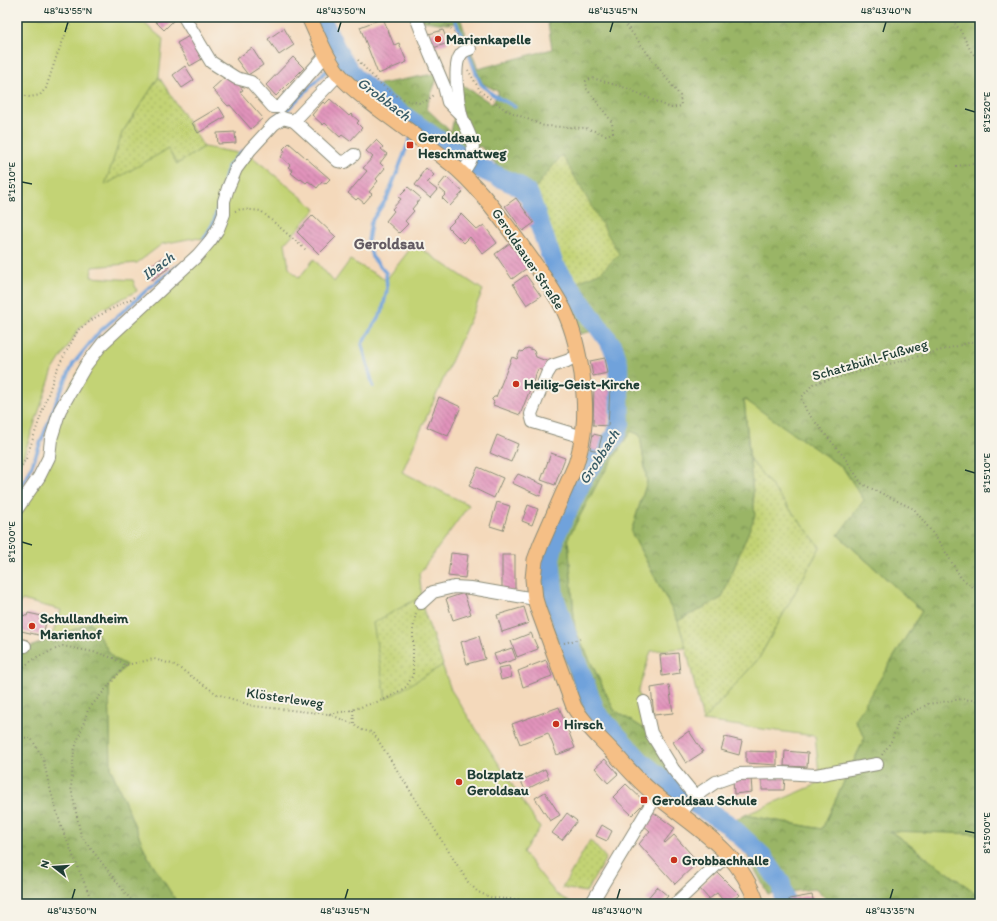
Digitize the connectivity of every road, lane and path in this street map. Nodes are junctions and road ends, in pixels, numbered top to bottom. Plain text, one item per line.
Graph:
1 (73, 17) edge
2 (184, 17) edge
3 (309, 17) edge
4 (416, 17) edge
5 (440, 17) edge
6 (620, 17) edge
7 (950, 17) edge
8 (466, 50) junction
9 (326, 55) junction
10 (358, 60) dead end
11 (980, 60) edge
12 (339, 74) junction
13 (444, 86) junction
14 (17, 94) edge
15 (284, 114) junction
16 (461, 115) junction
17 (354, 155) dead end
18 (980, 163) edge
19 (956, 166) dead end
20 (465, 169) junction
21 (224, 214) junction
22 (306, 250) dead end
23 (134, 297) dead end
24 (980, 340) edge
25 (579, 355) junction
26 (583, 437) junction
27 (17, 472) edge
28 (17, 508) edge
29 (980, 592) edge
30 (535, 599) junction
31 (421, 603) joint
32 (580, 639) dead end
33 (565, 643) dead end
34 (126, 665) junction
35 (17, 671) edge
36 (980, 701) edge
37 (644, 702) dead end
38 (353, 710) junction
39 (328, 714) junction
40 (354, 724) junction
41 (17, 737) edge
42 (877, 764) joint
43 (656, 796) junction
44 (695, 796) junction
45 (683, 810) junction
46 (728, 854) junction
47 (525, 900) dead end
48 (93, 904) edge
49 (134, 904) edge
50 (591, 904) edge
51 (675, 904) edge
52 (757, 904) edge

1 - 14 path
2 - 15 street
3 - 9 main road, Geroldsauer Straße
4 - 13 street
5 - 8 path
6 - 8 path
7 - 11 path
8 - 16 street
9 - 12 main road, Geroldsauer Straße
9 - 15 street
10 - 13 path
12 - 15 street
12 - 20 main road, Geroldsauer Straße
13 - 16 street
15 - 17 street
15 - 21 street
16 - 20 street
18 - 19 path
20 - 25 main road, Geroldsauer Straße
21 - 22 path
21 - 28 street
23 - 27 path
24 - 29 path, Schatzbühl-Fußweg
25 - 26 main road, Geroldsauer Straße
25 - 26 street
26 - 30 main road, Geroldsauer Straße
30 - 31 street
30 - 43 main road, Geroldsauer Straße
31 - 38 path, Klösterleweg
32 - 33 path
34 - 35 path
34 - 39 path, Klösterleweg
34 - 49 path
36 - 42 path
37 - 44 street
38 - 39 path, Klösterleweg
38 - 40 path
39 - 40 path
40 - 47 path
41 - 48 path
42 - 44 street
43 - 45 main road, Geroldsauer Straße
43 - 50 street
44 - 45 street
45 - 46 main road, Geroldsauer Straße
46 - 51 street
46 - 52 main road, Geroldsauer Straße

